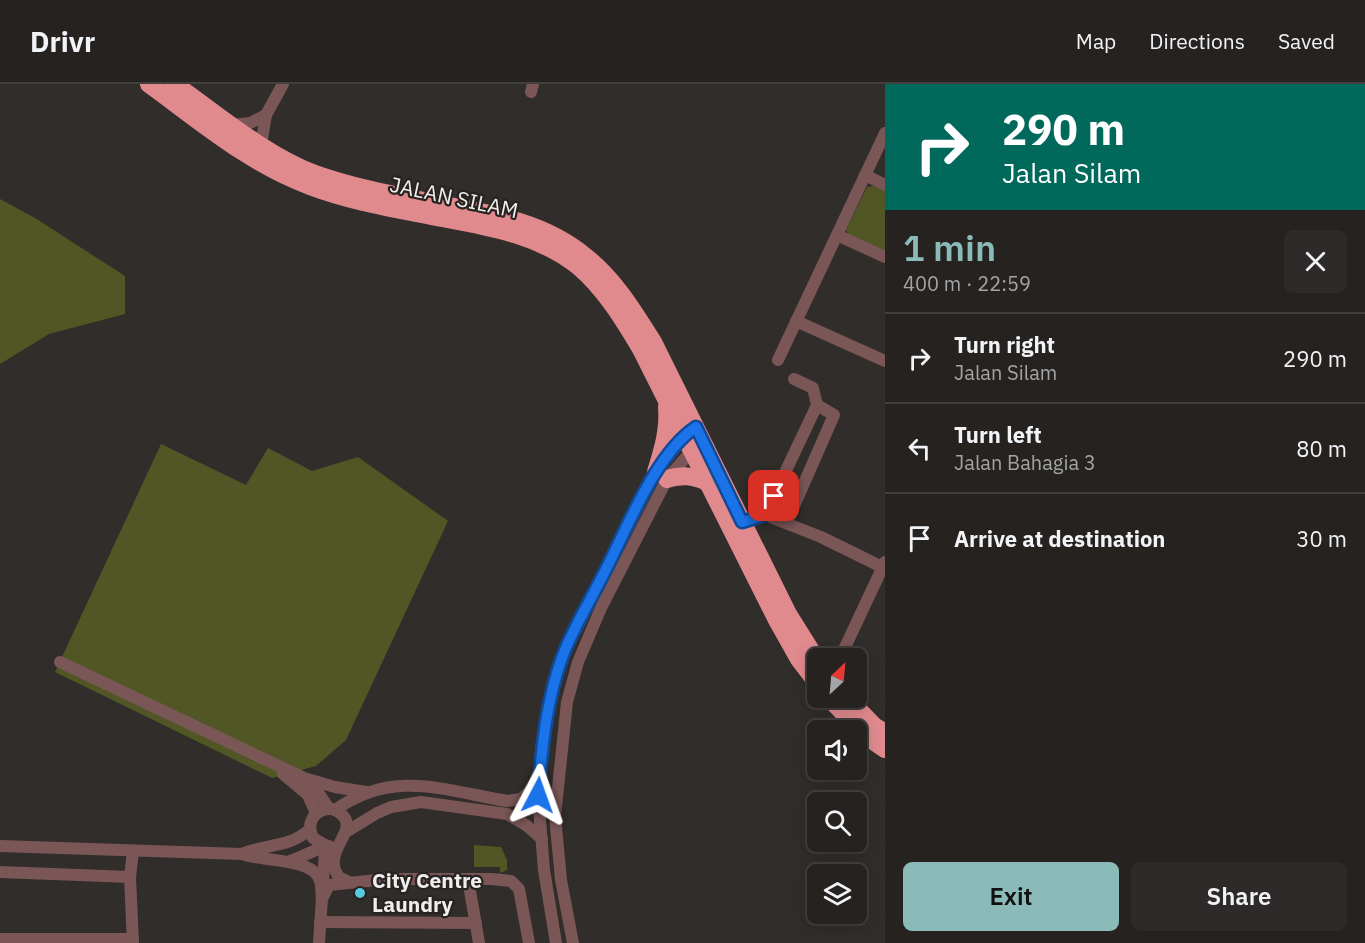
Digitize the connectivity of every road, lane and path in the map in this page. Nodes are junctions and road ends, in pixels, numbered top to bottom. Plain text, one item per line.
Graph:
1 (149, 84) edge
2 (174, 84) edge
3 (282, 84) edge
4 (266, 115) junction
5 (232, 124) junction
6 (885, 133) edge
7 (261, 145) junction
8 (865, 175) junction
9 (885, 184) edge
10 (837, 235) junction
11 (885, 257) edge
12 (796, 321) junction
13 (778, 360) dead end
14 (885, 361) edge
15 (794, 379) dead end
16 (666, 396) junction
17 (817, 405) junction
18 (694, 438) junction
19 (661, 476) junction
20 (707, 482) junction
21 (765, 515) junction
22 (742, 522) junction
23 (787, 522) junction
24 (884, 565) edge
25 (809, 648) edge
26 (845, 648) edge
27 (60, 662) dead end
28 (807, 670) edge
29 (839, 708) edge
30 (857, 708) edge
31 (885, 733) edge
32 (885, 749) edge
33 (270, 763) junction
34 (304, 778) junction
35 (539, 783) junction
36 (366, 792) junction
37 (332, 809) junction
38 (316, 813) junction
39 (310, 829) junction
40 (343, 837) junction
41 (542, 839) junction
42 (325, 845) junction
43 (0, 846) edge
44 (133, 851) junction
45 (242, 854) junction
46 (286, 862) junction
47 (0, 872) edge
48 (130, 877) junction
49 (468, 879) junction
50 (349, 882) junction
51 (322, 900) junction
52 (320, 922) junction
53 (476, 923) junction
54 (0, 939) edge
55 (133, 941) edge
56 (319, 943) edge
57 (479, 943) edge
58 (529, 943) edge
59 (556, 943) edge
60 (573, 943) edge

1 - 16 highway, JALAN SILAM
2 - 5 highway, JALAN SILAM
3 - 4 street
4 - 5 street
4 - 7 street
5 - 7 highway, JALAN SILAM
6 - 8 street
7 - 18 highway, JALAN SILAM
8 - 9 street
8 - 10 street
10 - 11 street
10 - 12 street
12 - 13 street
12 - 14 street
15 - 17 street
16 - 18 highway, JALAN SILAM
16 - 19 highway
17 - 21 street
17 - 23 street
18 - 19 street
18 - 20 highway, JALAN SILAM
18 - 22 highway, JALAN SILAM
19 - 20 highway
19 - 35 street
19 - 60 street
20 - 28 highway, JALAN SILAM
21 - 22 street
21 - 23 street
22 - 25 highway, JALAN SILAM
23 - 24 street
24 - 26 street
27 - 33 street
29 - 32 highway
30 - 31 highway
33 - 34 street
33 - 38 street
34 - 36 street
34 - 37 street
35 - 36 street
35 - 41 street
36 - 37 street
37 - 38 street
37 - 40 street
38 - 39 street
39 - 42 street
39 - 45 street
40 - 41 street
40 - 42 street
40 - 50 street
41 - 59 street
42 - 46 street
42 - 51 street
43 - 44 street
44 - 45 street
44 - 48 street
45 - 46 street
46 - 51 street
47 - 48 street
48 - 55 street
49 - 50 street
49 - 53 street
49 - 58 street
50 - 51 street
51 - 52 street
52 - 53 street
52 - 56 street
53 - 57 street
54 - 55 street

